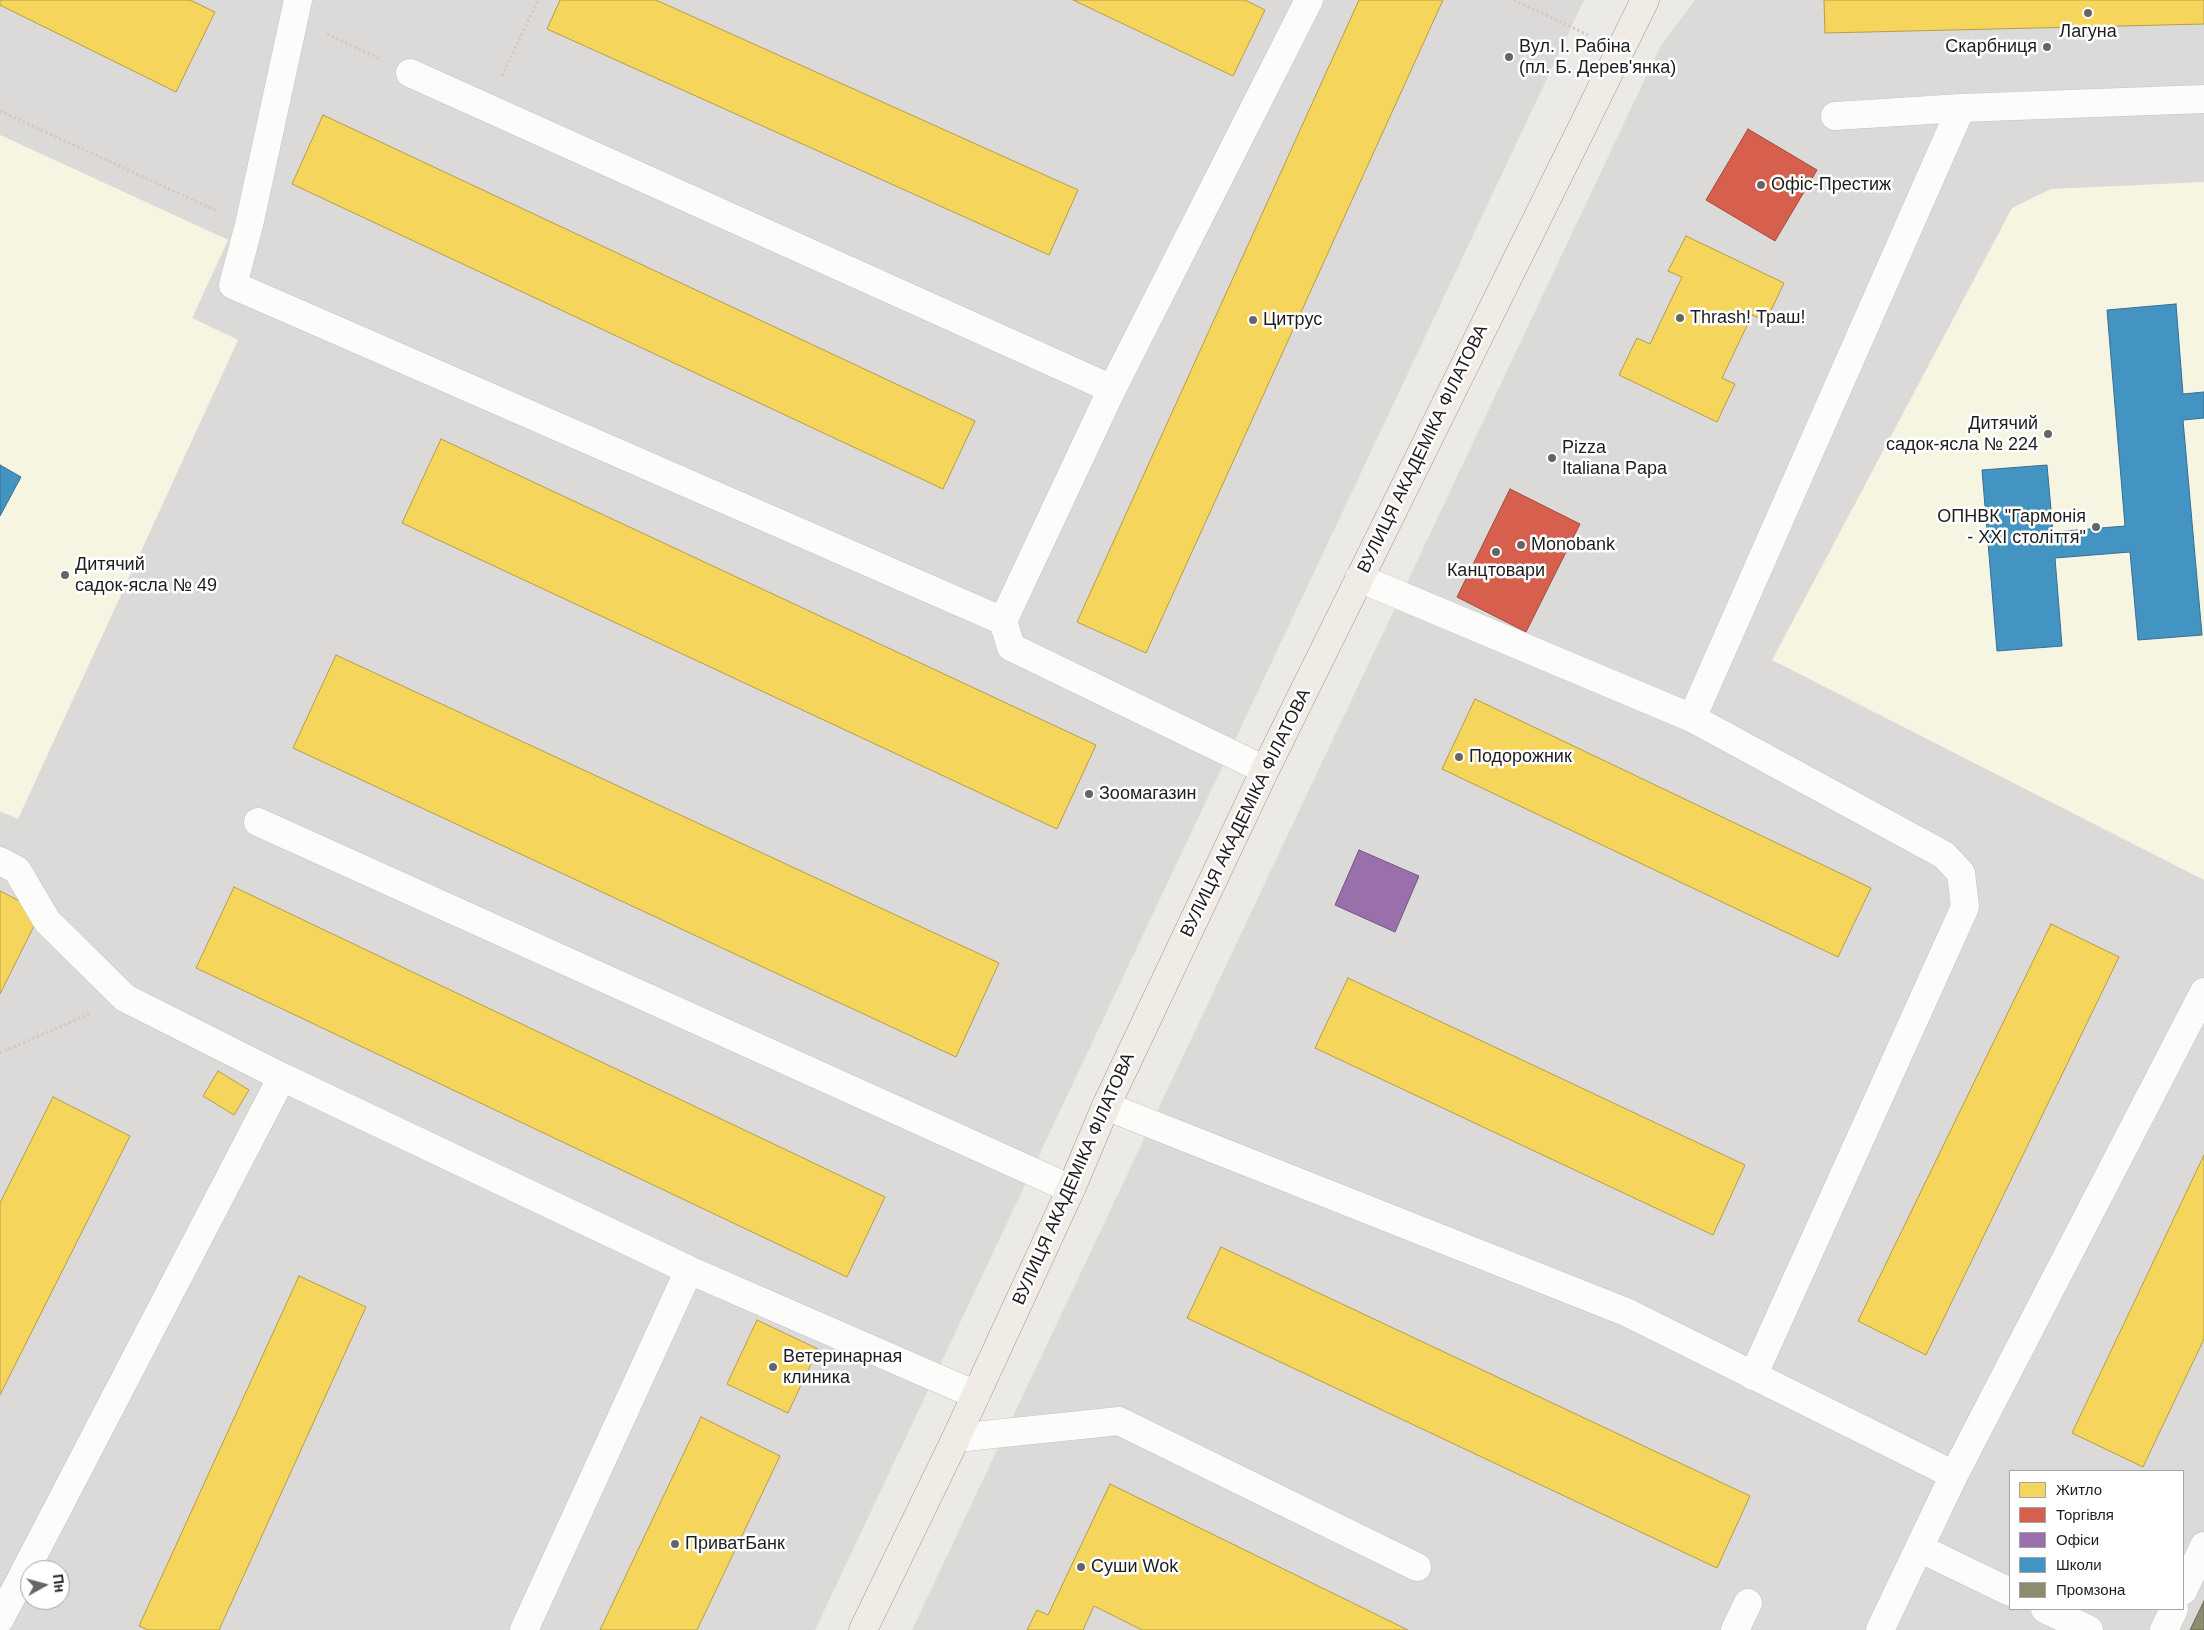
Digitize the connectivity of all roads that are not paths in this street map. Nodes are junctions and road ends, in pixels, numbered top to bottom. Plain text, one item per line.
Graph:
1 (1309, 0) edge
2 (1644, 1) edge
3 (296, 9) edge
4 (410, 73) road end
5 (2204, 99) edge
6 (1961, 108) junction
7 (1835, 116) dead end
8 (1112, 389) junction
9 (1359, 578) junction
10 (1003, 621) junction
11 (1692, 718) junction
12 (1265, 770) junction
13 (258, 822) dead end
14 (0, 861) edge
15 (2204, 992) edge
16 (282, 1077) junction
17 (1106, 1106) junction
18 (1071, 1189) junction
19 (688, 1270) junction
20 (1753, 1376) junction
21 (976, 1395) junction
22 (956, 1438) junction
23 (1954, 1475) junction
24 (2204, 1546) edge
25 (1920, 1548) junction
26 (1417, 1567) dead end
27 (2184, 1589) edge
28 (2009, 1592) edge
29 (1748, 1603) dead end
30 (2047, 1610) edge
31 (2174, 1610) edge
32 (0, 1619) edge
33 (524, 1630) edge
34 (863, 1630) edge
35 (1735, 1630) edge
36 (1880, 1630) edge
37 (2089, 1630) edge
38 (2164, 1630) edge

1 - 8 lane
2 - 9 main road, ВУЛИЦЯ АКАДЕМІКА ФІЛАТОВА
3 - 10 lane
4 - 8 lane
5 - 6 lane
6 - 7 lane
6 - 11 lane
8 - 10 lane
9 - 11 lane
9 - 12 main road, ВУЛИЦЯ АКАДЕМІКА ФІЛАТОВА
10 - 12 lane
11 - 20 lane
12 - 17 main road, ВУЛИЦЯ АКАДЕМІКА ФІЛАТОВА
13 - 18 lane
14 - 16 lane
15 - 23 lane
16 - 19 lane
16 - 32 lane
17 - 18 main road, ВУЛИЦЯ АКАДЕМІКА ФІЛАТОВА
17 - 20 lane
18 - 21 main road, ВУЛИЦЯ АКАДЕМІКА ФІЛАТОВА
19 - 21 lane
19 - 33 lane
20 - 23 lane
21 - 22 main road, ВУЛИЦЯ АКАДЕМІКА ФІЛАТОВА
22 - 26 lane
22 - 34 main road, ВУЛИЦЯ АКАДЕМІКА ФІЛАТОВА
23 - 25 lane
24 - 27 lane
25 - 28 lane
25 - 36 lane
29 - 35 lane
30 - 37 lane
31 - 38 lane

